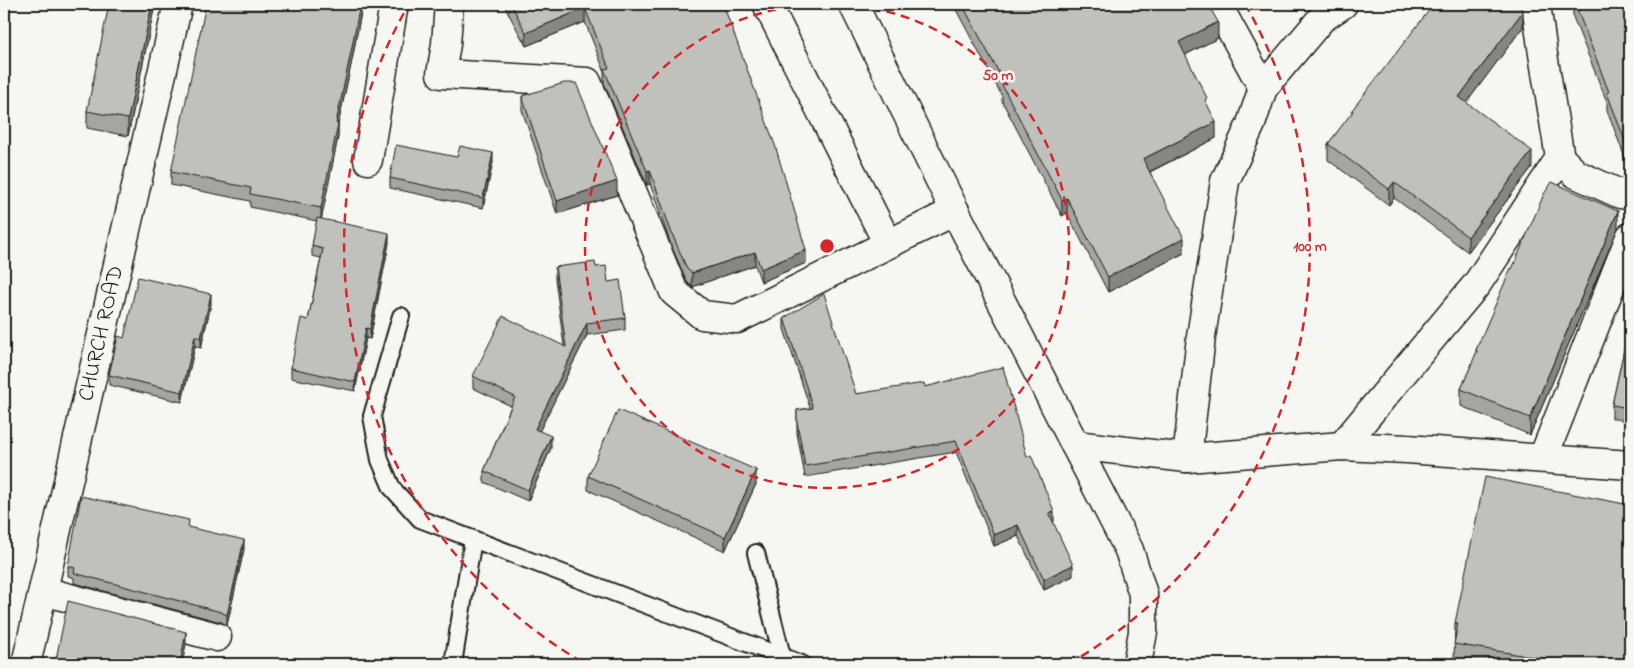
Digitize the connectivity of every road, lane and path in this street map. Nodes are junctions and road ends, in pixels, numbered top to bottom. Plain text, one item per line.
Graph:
1 (178, 4) edge
2 (394, 4) edge
3 (449, 4) edge
4 (767, 4) edge
5 (853, 4) edge
6 (1217, 4) edge
7 (1343, 4) edge
8 (1536, 4) edge
9 (1262, 88) junction
10 (1560, 158) junction
11 (368, 160) dead end
12 (1630, 195) edge
13 (955, 211) junction
14 (1630, 237) edge
15 (888, 244) junction
16 (401, 316) dead end
17 (1075, 446) junction
18 (1342, 446) junction
19 (1187, 458) junction
20 (1543, 458) junction
21 (1630, 465) edge
22 (474, 539) junction
23 (756, 553) dead end
24 (43, 591) junction
25 (217, 637) dead end
26 (783, 660) edge
27 (26, 664) edge
28 (453, 664) edge
29 (802, 664) edge
30 (1137, 664) edge

1 - 24 street, CHURCH ROAD
2 - 11 street
3 - 15 street
4 - 15 street
5 - 13 street
6 - 9 street
7 - 9 street
8 - 10 street
9 - 19 street
10 - 12 street
10 - 18 street
13 - 15 street
13 - 17 street
14 - 20 street
16 - 22 lane
17 - 19 street
17 - 30 street
18 - 19 street
18 - 20 street
20 - 21 street
22 - 26 lane
22 - 28 lane
23 - 26 lane
24 - 25 street
24 - 27 street, CHURCH ROAD
26 - 29 lane

